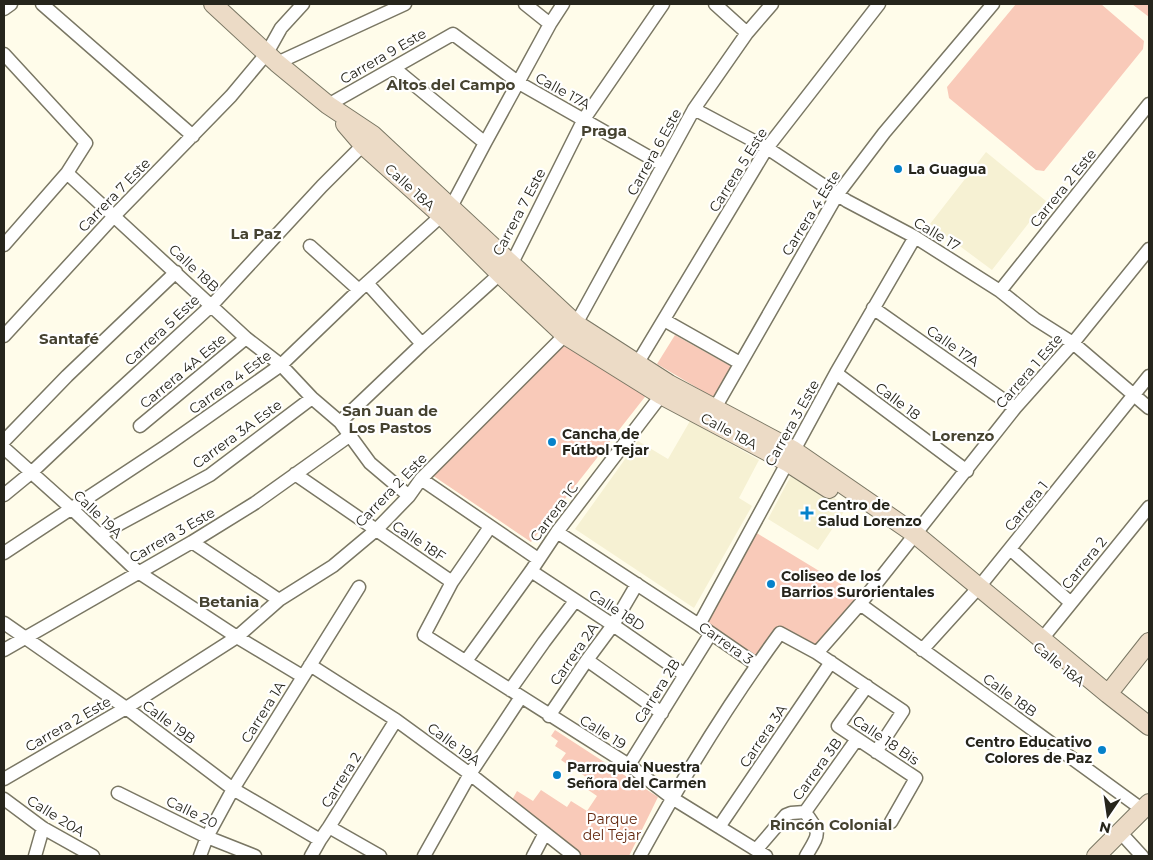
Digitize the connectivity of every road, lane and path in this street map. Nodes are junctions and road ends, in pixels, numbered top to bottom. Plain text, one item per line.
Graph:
1 (11, 4) edge
2 (42, 4) edge
3 (214, 4) edge
4 (303, 4) edge
5 (405, 4) edge
6 (525, 4) edge
7 (563, 4) edge
8 (662, 4) edge
9 (715, 4) edge
10 (772, 4) edge
11 (879, 4) edge
12 (993, 4) edge
13 (4, 9) edge
14 (550, 24) junction
15 (453, 34) joint
16 (747, 34) junction
17 (4, 54) edge
18 (272, 58) junction
19 (394, 68) junction
20 (519, 83) junction
21 (328, 104) junction
22 (1149, 104) edge
23 (694, 109) junction
24 (584, 120) junction
25 (193, 136) junction
26 (368, 140) junction
27 (485, 142) junction
28 (767, 148) junction
29 (664, 165) junction
30 (67, 172) junction
31 (837, 195) junction
32 (447, 211) junction
33 (114, 215) junction
34 (915, 237) junction
35 (4, 245) edge
36 (310, 246) dead end
37 (1149, 249) edge
38 (506, 268) junction
39 (176, 272) junction
40 (363, 287) junction
41 (1000, 291) junction
42 (212, 305) junction
43 (873, 308) junction
44 (664, 320) junction
45 (570, 329) junction
46 (4, 336) edge
47 (246, 338) junction
48 (1073, 343) junction
49 (422, 344) junction
50 (740, 363) junction
51 (637, 364) junction
52 (281, 365) junction
53 (836, 373) junction
54 (1149, 376) edge
55 (665, 390) junction
56 (1134, 395) junction
57 (312, 398) junction
58 (715, 408) junction
59 (1015, 408) junction
60 (1149, 408) edge
61 (340, 422) junction
62 (140, 426) dead end
63 (349, 436) junction
64 (4, 440) edge
65 (4, 448) edge
66 (790, 456) junction
67 (967, 471) junction
68 (32, 472) junction
69 (295, 474) junction
70 (421, 479) junction
71 (4, 495) edge
72 (409, 496) junction
73 (1149, 507) edge
74 (72, 508) junction
75 (490, 527) junction
76 (376, 530) junction
77 (557, 532) junction
78 (99, 535) junction
79 (912, 538) junction
80 (192, 542) junction
81 (1010, 550) junction
82 (4, 553) edge
83 (538, 559) junction
84 (531, 571) junction
85 (138, 572) junction
86 (452, 582) junction
87 (637, 584) junction
88 (359, 587) dead end
89 (976, 591) junction
90 (279, 600) junction
91 (575, 601) junction
92 (1071, 603) junction
93 (860, 604) junction
94 (4, 622) edge
95 (613, 625) junction
96 (699, 625) junction
97 (711, 633) junction
98 (237, 637) junction
99 (25, 638) junction
100 (1042, 639) junction
101 (1149, 642) edge
102 (4, 650) edge
103 (922, 650) junction
104 (817, 653) junction
105 (587, 660) junction
106 (466, 661) junction
107 (831, 662) junction
108 (757, 665) junction
109 (306, 670) junction
110 (685, 675) junction
111 (867, 686) junction
112 (515, 694) junction
113 (1108, 694) junction
114 (126, 708) junction
115 (662, 713) junction
116 (549, 716) junction
117 (396, 720) junction
118 (838, 726) joint
119 (1149, 726) edge
120 (1149, 736) edge
121 (857, 739) junction
122 (876, 752) junction
123 (628, 765) junction
124 (470, 774) junction
125 (4, 779) edge
126 (233, 788) junction
127 (118, 793) dead end
128 (672, 798) junction
129 (4, 799) edge
130 (1146, 806) edge
131 (805, 812) junction
132 (891, 822) dead end
133 (329, 827) junction
134 (719, 827) junction
135 (43, 828) junction
136 (1120, 832) junction
137 (545, 833) junction
138 (207, 837) junction
139 (320, 840) junction
140 (761, 853) edge
141 (35, 856) edge
142 (93, 856) edge
143 (200, 856) edge
144 (255, 856) edge
145 (311, 856) edge
146 (380, 856) edge
147 (424, 856) edge
148 (533, 856) edge
149 (574, 856) edge
150 (640, 856) edge
151 (806, 856) edge
152 (1096, 856) edge
153 (1142, 856) edge

1 - 13 street
2 - 25 street
3 - 18 main road, Calle 18A
4 - 18 street
5 - 18 street
6 - 14 street
7 - 14 street
8 - 24 street, Carrera 7 Este
9 - 16 street
10 - 16 street, Carrera 6 Este
11 - 28 street, Carrera 5 Este
12 - 31 street, Carrera 4 Este
14 - 20 street
15 - 19 street, Carrera 9 Este
15 - 20 street, Calle 17A
16 - 23 street, Carrera 6 Este
17 - 30 street
18 - 21 main road, Calle 18A
18 - 25 street, Carrera 7 Este
19 - 21 street, Carrera 9 Este
19 - 27 street
20 - 24 street, Calle 17A
20 - 27 street
21 - 26 main road, Calle 18A
22 - 41 street, Carrera 2 Este
23 - 28 street, Calle 17
23 - 29 street, Carrera 6 Este
24 - 29 street, Calle 17A
24 - 38 street, Carrera 7 Este
25 - 33 street, Carrera 7 Este
26 - 32 main road, Calle 18A
26 - 42 street, Carrera 5 Este
27 - 32 street
28 - 31 street, Calle 17
28 - 44 street, Carrera 5 Este
29 - 45 street, Carrera 6 Este
30 - 33 street, Calle 18B
30 - 35 street
31 - 34 street, Calle 17
31 - 50 street, Carrera 4 Este
32 - 38 main road, Calle 18A
32 - 40 street, Carrera 4 Este
33 - 39 street, Calle 18B
33 - 46 street, Carrera 7 Este
34 - 41 street, Calle 17
34 - 43 street, Carrera 3 Este
36 - 40 street
37 - 48 street, Carrera 1 Este
38 - 45 main road, Calle 18A
38 - 49 street, Carrera 7 Este
39 - 42 street, Calle 18B
39 - 64 street
40 - 49 street
40 - 52 street, Carrera 4 Este
41 - 48 street, Calle 17
42 - 47 street, Calle 18B
42 - 68 street, Carrera 5 Este
43 - 53 street, Carrera 3 Este
43 - 59 street, Calle 17A
44 - 50 street
44 - 51 street, Carrera 5 Este
45 - 51 main road, Calle 18A
45 - 55 main road, Calle 18A
45 - 70 street, Carrera 2 Este
47 - 52 street, Calle 18B
47 - 62 street, Carrera 4A Este
48 - 56 street, Calle 17
48 - 59 street, Carrera 1 Este
49 - 61 street, Carrera 7 Este
50 - 58 street, Carrera 4 Este
51 - 55 main road, Calle 18A
52 - 57 street, Calle 18B
52 - 74 street, Carrera 4 Este
53 - 66 street, Carrera 3 Este
53 - 67 street, Calle 18
54 - 56 street, Carrera 1
55 - 58 main road, Calle 18A
55 - 66 main road, Calle 18A
55 - 77 street, Carrera 1C
56 - 60 street, Calle 17
56 - 81 street, Carrera 1
57 - 61 street, Calle 18B
57 - 78 street, Carrera 3A Este
58 - 66 main road, Calle 18A
59 - 67 street, Carrera 1 Este
61 - 63 street, Calle 18B
63 - 69 street, Carrera 3 Este
63 - 72 street, Calle 18B
65 - 68 street, Calle 19A
66 - 79 main road, Calle 18A
66 - 96 street, Carrera 3 Este
67 - 79 street, Carrera 1 Este
68 - 71 street, Carrera 5 Este
68 - 74 street, Calle 19A
69 - 76 street, Calle 18F
69 - 80 street, Carrera 3 Este
70 - 72 street, Carrera 2 Este
70 - 75 street
72 - 76 street, Carrera 2 Este
73 - 92 street, Carrera 2
74 - 78 street, Calle 19A
74 - 82 street, Carrera 4 Este
75 - 83 street
75 - 86 street
76 - 86 street, Calle 18F
76 - 90 street, Carrera 2 Este
77 - 83 street, Carrera 1C
77 - 87 street, Carrera 3
78 - 85 street, Calle 19A
79 - 89 main road, Calle 18A
79 - 93 street, Carrera 1 Este
80 - 85 street, Carrera 3 Este
80 - 90 street
81 - 89 street, Carrera 1
81 - 92 street
83 - 84 street, Carrera 1C
84 - 91 street, Calle 18D
84 - 106 street, Carrera 1C
85 - 98 street, Calle 19A
85 - 99 street, Carrera 3 Este
86 - 106 street, Calle 19
87 - 95 street, Carrera 2A
87 - 96 street, Carrera 3
88 - 109 street, Carrera 1A
89 - 100 main road, Calle 18A
89 - 103 street, Carrera 1
89 - 120 main road, Calle 18A
90 - 98 street, Carrera 2 Este
91 - 95 street, Calle 18D
91 - 112 street
92 - 100 street, Carrera 2
93 - 103 street, Calle 18B
93 - 104 street, Carrera 1 Este
94 - 99 street, Calle 19B
95 - 105 street, Carrera 2A
95 - 110 street, Calle 18D
96 - 97 street, Carrera 3
97 - 108 street, Carrera 3
97 - 110 street, Carrera 2B
98 - 109 street, Calle 19A
98 - 114 street, Carrera 2 Este
99 - 102 street, Carrera 3 Este
99 - 114 street, Calle 19B
100 - 113 main road, Calle 18A
101 - 113 main road
103 - 130 street, Calle 18B
104 - 107 street
104 - 108 street
105 - 115 street
105 - 116 street, Carrera 2A
106 - 112 street, Calle 19
107 - 111 street
107 - 134 street, Carrera 3A
108 - 128 street, Carrera 3
109 - 117 street, Calle 19A
109 - 126 street, Carrera 1A
110 - 115 street, Carrera 2B
111 - 118 street, Carrera 3B
111 - 122 street
112 - 116 street, Calle 19
112 - 124 street
113 - 119 main road, Calle 18A
114 - 125 street, Carrera 2 Este
114 - 126 street, Calle 19B
115 - 123 street, Carrera 2B
116 - 123 street, Calle 19
117 - 124 street, Calle 19A
117 - 133 street, Carrera 2
118 - 121 street, Calle 18 Bis
121 - 122 street, Calle 18 Bis
121 - 131 street, Carrera 3B
122 - 132 street, Calle 18 Bis
123 - 128 street, Calle 19
124 - 137 street, Calle 19A
124 - 147 street
126 - 138 street, Carrera 1A
126 - 139 street, Calle 19B
127 - 138 street, Calle 20
128 - 134 street, Calle 19
128 - 150 street, Carrera 3
129 - 135 street, Calle 20A
130 - 136 main road
131 - 140 street, Carrera 3B
131 - 151 street
133 - 139 street, Carrera 2
133 - 146 street
134 - 140 street, Calle 19
135 - 141 street
135 - 142 street, Calle 20A
136 - 152 main road
136 - 153 street
137 - 148 street
137 - 149 street, Calle 19A
138 - 143 street, Carrera 1A
138 - 144 street, Calle 20
139 - 145 street, Carrera 2

